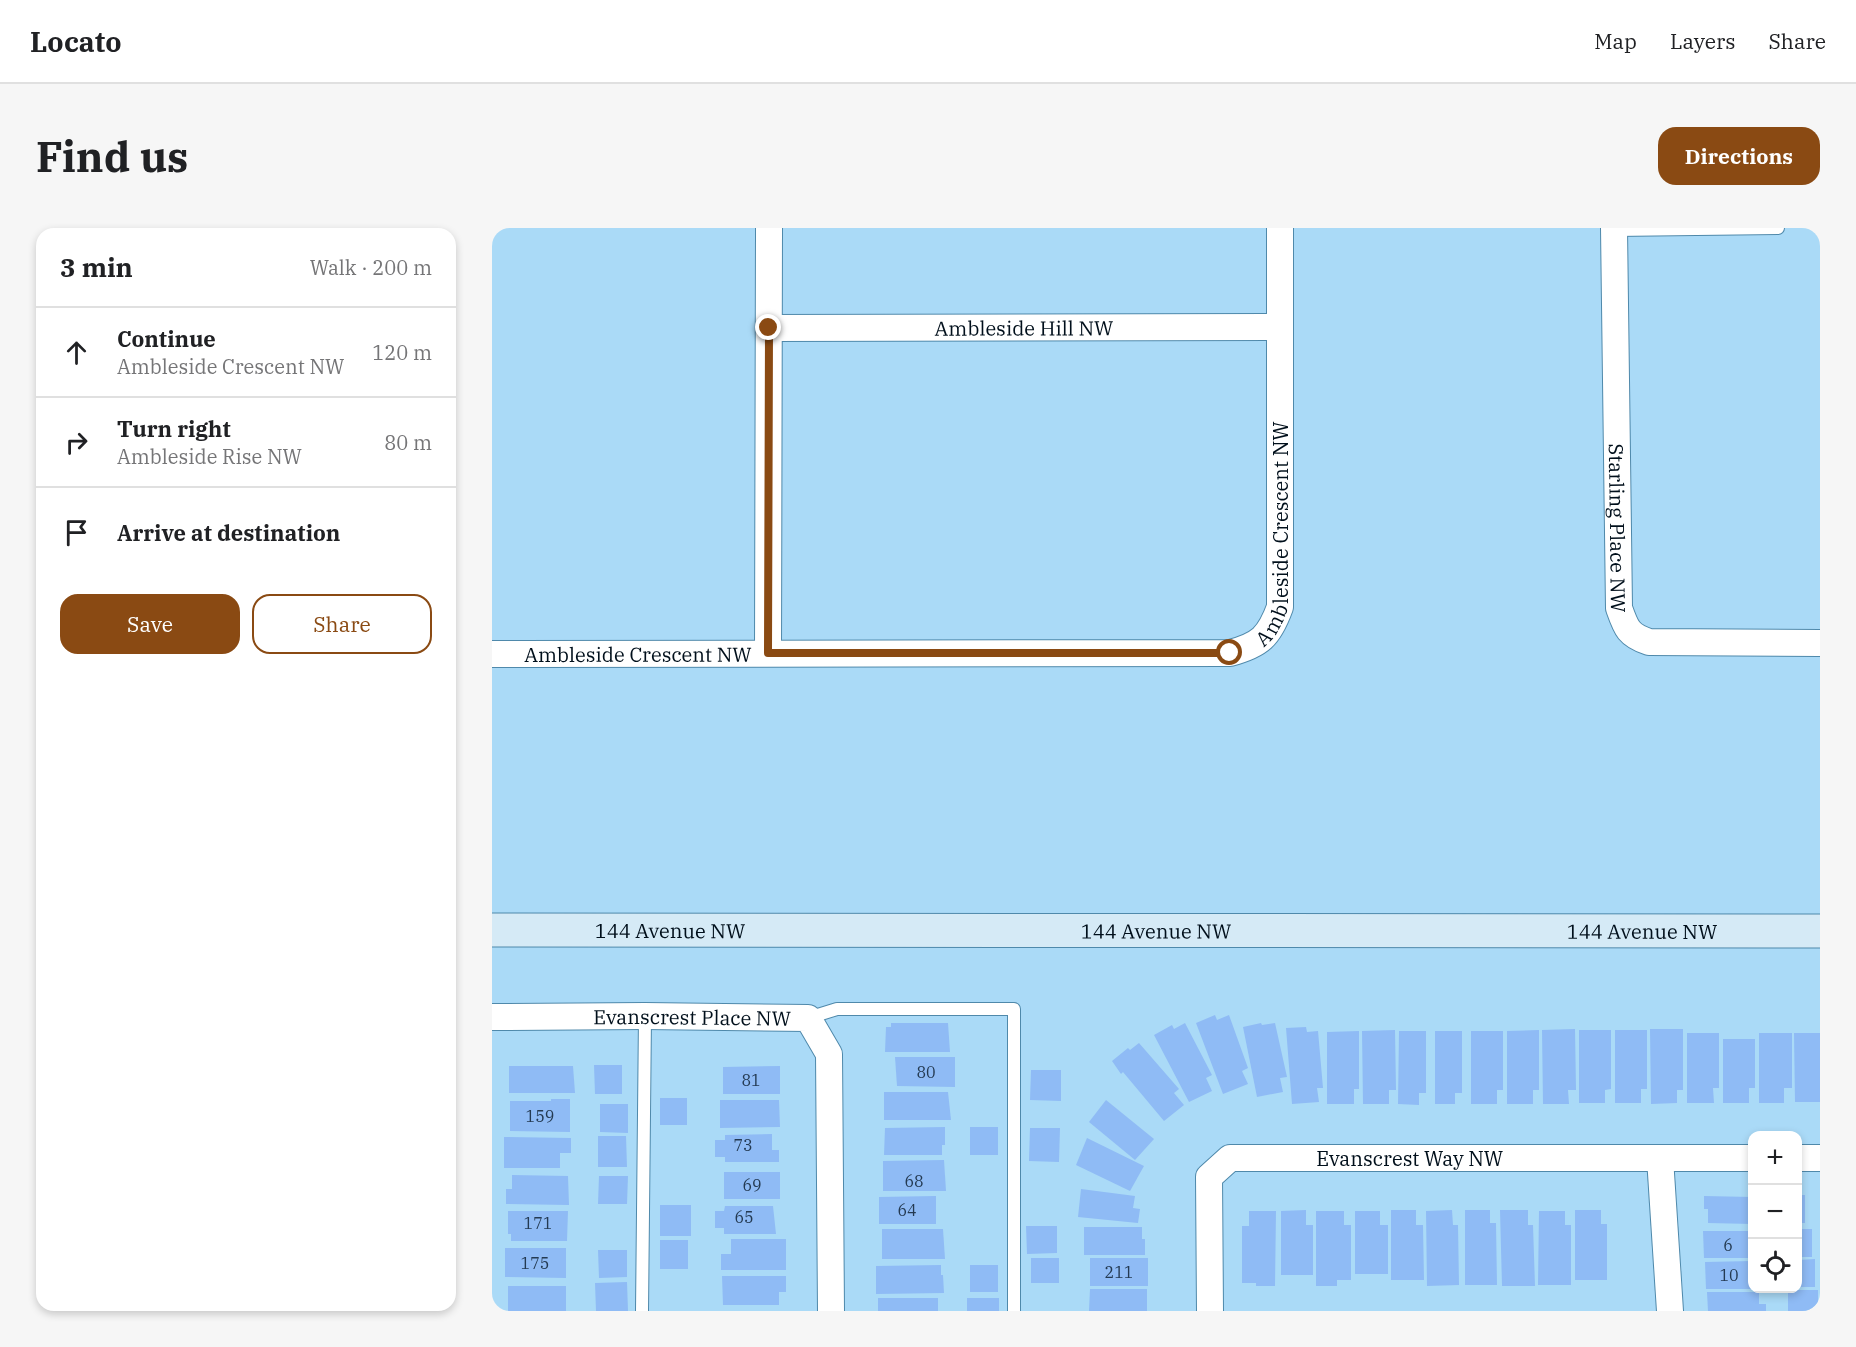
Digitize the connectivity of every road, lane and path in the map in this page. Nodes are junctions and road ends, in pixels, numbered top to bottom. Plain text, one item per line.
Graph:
1 (769, 228) edge
2 (1280, 228) edge
3 (1778, 228) edge
4 (1614, 229) edge
5 (1280, 327) junction
6 (769, 328) junction
7 (1820, 643) edge
8 (768, 653) junction
9 (492, 654) edge
10 (492, 930) edge
11 (1820, 931) edge
12 (645, 1016) junction
13 (492, 1017) edge
14 (808, 1018) junction
15 (1660, 1158) junction
16 (1748, 1158) edge
17 (1802, 1158) edge
18 (1820, 1158) edge
19 (642, 1311) edge
20 (831, 1311) edge
21 (1014, 1311) edge
22 (1210, 1311) edge
23 (1670, 1311) edge

1 - 6 street
2 - 5 street, Ambleside Crescent NW
3 - 4 lane
4 - 7 street, Starling Place NW
5 - 6 street, Ambleside Hill NW
5 - 8 street, Ambleside Crescent NW
6 - 8 street
8 - 9 street, Ambleside Crescent NW
10 - 11 main road, 144 Avenue NW
12 - 13 street, Evanscrest Place NW
12 - 14 street, Evanscrest Place NW
12 - 19 lane
14 - 20 street, Evanscrest Place NW
14 - 21 lane
15 - 16 street, Evanscrest Way NW
15 - 22 street, Evanscrest Way NW
15 - 23 street
17 - 18 street

